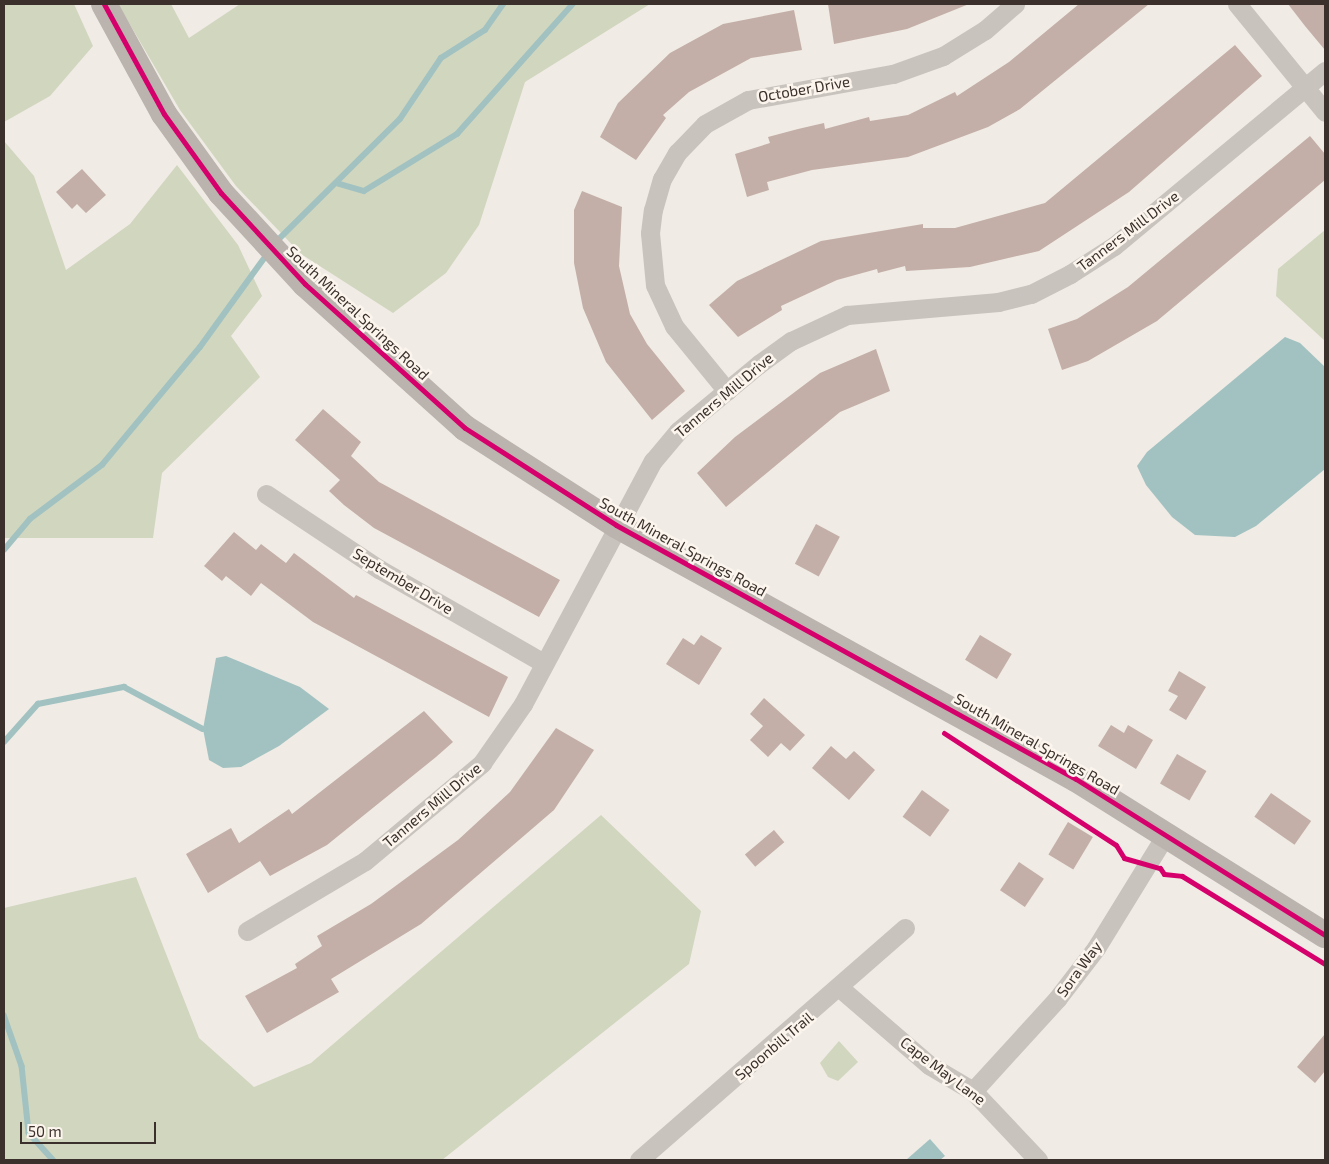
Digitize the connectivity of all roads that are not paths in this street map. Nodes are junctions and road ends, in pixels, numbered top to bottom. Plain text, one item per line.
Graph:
1 (104, 4) edge
2 (1015, 4) edge
3 (1237, 4) edge
4 (1325, 71) edge
5 (1305, 88) junction
6 (1325, 112) edge
7 (727, 391) junction
8 (266, 494) dead end
9 (616, 525) junction
10 (544, 663) junction
11 (1166, 834) junction
12 (905, 928) dead end
13 (247, 931) dead end
14 (1325, 935) edge
15 (841, 989) junction
16 (973, 1091) junction
17 (640, 1160) edge
18 (1038, 1160) edge

1 - 9 street, South Mineral Springs Road
2 - 7 street, October Drive
3 - 5 street
4 - 5 street, Tanners Mill Drive
5 - 6 street
5 - 7 street, Tanners Mill Drive
7 - 9 street, Tanners Mill Drive
8 - 10 street, September Drive
9 - 10 street, Tanners Mill Drive
9 - 11 street, South Mineral Springs Road
10 - 13 street, Tanners Mill Drive
11 - 14 street, South Mineral Springs Road
11 - 16 street, Sora Way
12 - 15 street, Spoonbill Trail
15 - 16 street, Cape May Lane
15 - 17 street, Spoonbill Trail
16 - 18 street, Cape May Lane

